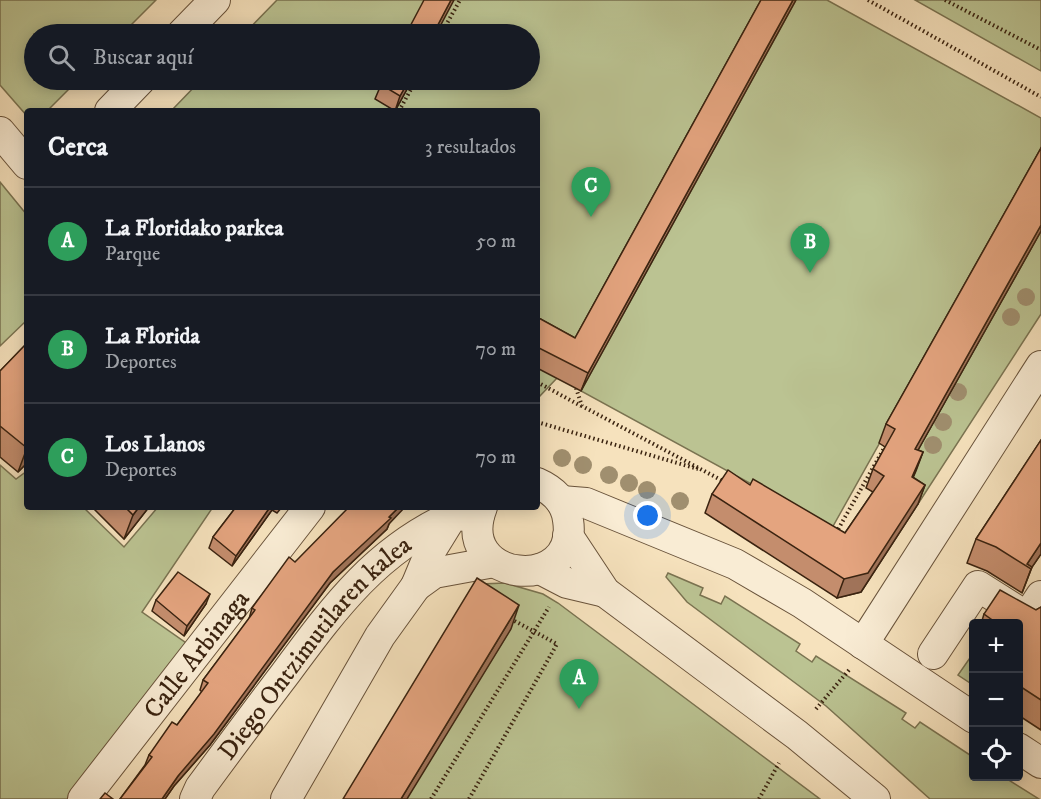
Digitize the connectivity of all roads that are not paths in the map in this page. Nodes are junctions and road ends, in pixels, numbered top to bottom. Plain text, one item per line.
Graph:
1 (215, 0) edge
2 (192, 24) edge
3 (130, 90) edge
4 (113, 108) edge
5 (1041, 366) edge
6 (540, 484) edge
7 (561, 501) junction
8 (308, 510) edge
9 (471, 513) edge
10 (631, 522) junction
11 (569, 534) junction
12 (494, 562) junction
13 (540, 569) junction
14 (416, 586) junction
15 (605, 592) junction
16 (1041, 596) edge
17 (933, 654) dead end
18 (856, 657) junction
19 (969, 715) edge
20 (1023, 751) edge
21 (1041, 763) edge
22 (83, 799) edge
23 (195, 799) edge
24 (286, 799) edge
25 (875, 799) edge

1 - 2 street
3 - 4 street
5 - 18 street
6 - 7 street
7 - 10 street
7 - 11 street
8 - 22 street, Calle Arbinaga
9 - 12 street
9 - 14 street, Diego Ontzimutilaren kalea
9 - 23 street, Diego Ontzimutilaren kalea
10 - 11 street
10 - 18 street
11 - 13 street
11 - 15 street
12 - 13 street
12 - 14 street, Diego Ontzimutilaren kalea
13 - 15 street
14 - 24 street, Diego Ontzimutilaren kalea
15 - 25 street
16 - 17 street
18 - 19 street
20 - 21 street

